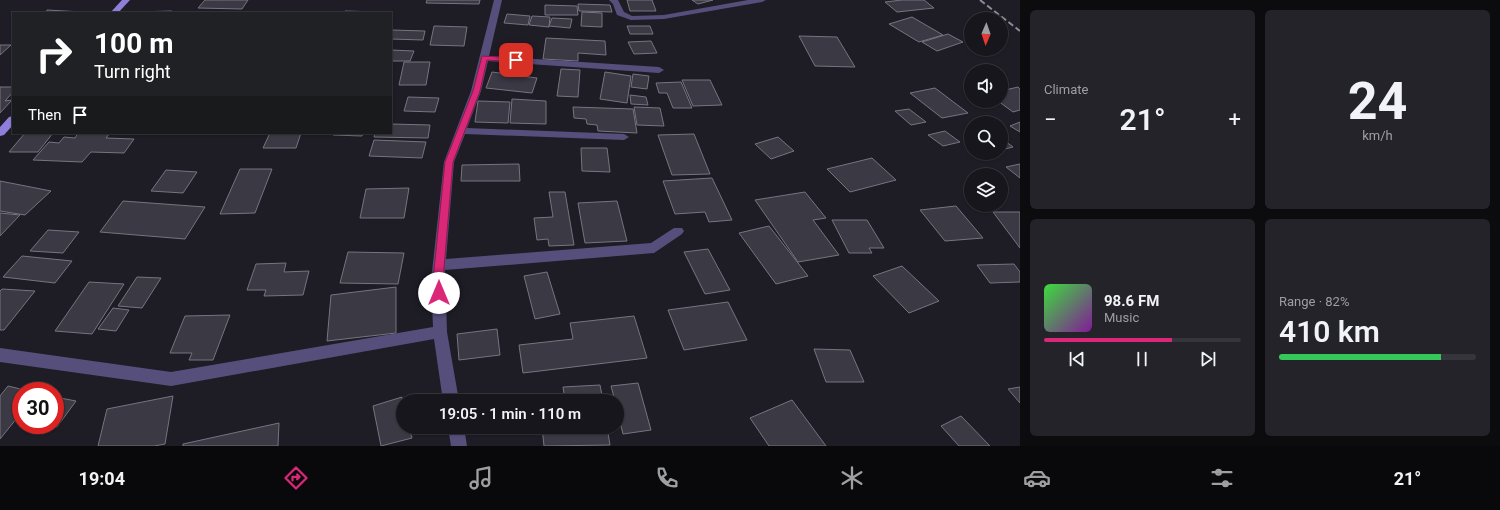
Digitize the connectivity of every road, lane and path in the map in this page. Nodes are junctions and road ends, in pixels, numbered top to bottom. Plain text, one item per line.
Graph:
1 (126, 0) edge
2 (498, 0) edge
3 (613, 0) edge
4 (762, 0) edge
5 (115, 12) edge
6 (484, 58) junction
7 (659, 70) dead end
8 (12, 120) edge
9 (461, 131) junction
10 (0, 133) edge
11 (624, 137) dead end
12 (678, 231) dead end
13 (440, 264) junction
14 (440, 332) junction
15 (0, 355) edge
16 (450, 394) edge
17 (457, 434) edge
18 (459, 446) edge

1 - 5 main road
2 - 6 street
3 - 4 street
6 - 7 street
6 - 9 street
8 - 10 main road
9 - 11 street
9 - 13 street
12 - 13 street
13 - 14 street
14 - 15 street
14 - 16 street
17 - 18 street

